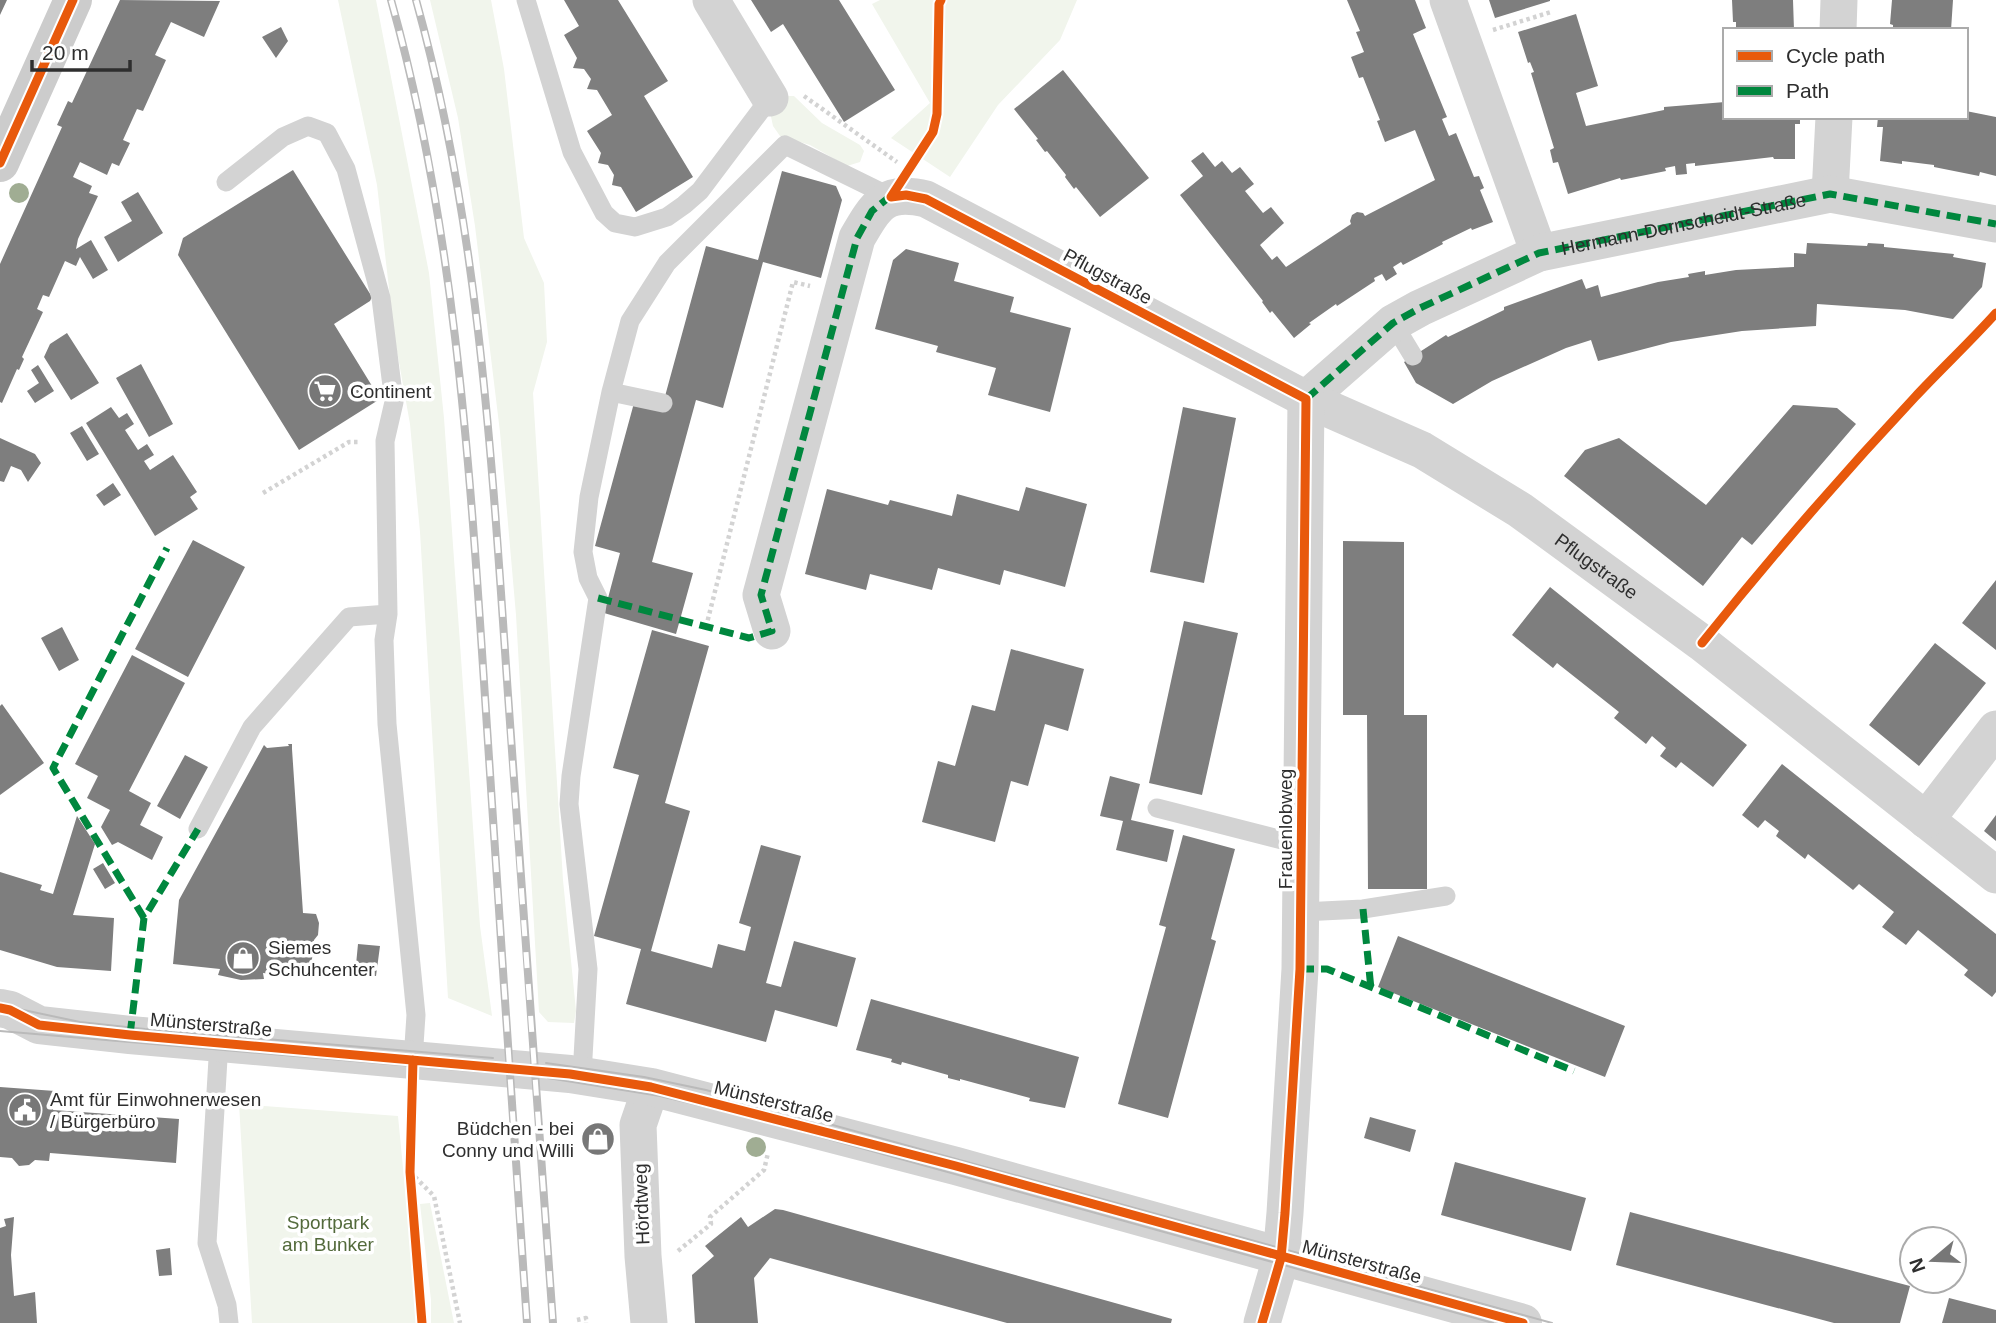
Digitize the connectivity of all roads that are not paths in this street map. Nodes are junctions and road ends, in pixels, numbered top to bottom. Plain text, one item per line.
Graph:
1 (73, 0) edge
2 (526, 0) edge
3 (711, 0) edge
4 (1448, 0) edge
5 (1839, 0) edge
6 (1838, 28) edge
7 (770, 98) joint
8 (10, 109) edge
9 (1834, 119) edge
10 (0, 163) edge
11 (226, 182) dead end
12 (899, 183) junction
13 (1830, 194) junction
14 (1996, 224) edge
15 (1539, 253) junction
16 (1391, 325) junction
17 (1413, 356) dead end
18 (611, 392) junction
19 (1306, 399) junction
20 (663, 403) dead end
21 (388, 614) junction
22 (772, 631) dead end
23 (1996, 729) edge
24 (1157, 808) dead end
25 (1926, 820) junction
26 (198, 829) dead end
27 (1302, 845) junction
28 (1996, 876) edge
29 (1446, 896) dead end
30 (1302, 912) junction
31 (0, 1009) edge
32 (39, 1024) junction
33 (0, 1037) edge
34 (219, 1042) junction
35 (413, 1060) junction
36 (582, 1075) junction
37 (651, 1087) junction
38 (1280, 1258) junction
39 (229, 1323) edge
40 (649, 1323) edge
41 (1262, 1323) edge
42 (1523, 1323) edge

1 - 8 main road
2 - 7 lane
3 - 7 street
4 - 15 street, Hermann-Dornscheidt-Straße
5 - 6 street
8 - 10 main road
9 - 13 street, Hermann-Dornscheidt-Straße
11 - 21 lane
12 - 18 lane
12 - 19 street, Pflugstraße
12 - 22 street
13 - 14 street, Hermann-Dornscheidt-Straße
13 - 15 street, Hermann-Dornscheidt-Straße
15 - 16 street, Hermann-Dornscheidt-Straße
16 - 17 lane
16 - 19 street, Hermann-Dornscheidt-Straße
18 - 20 lane
18 - 36 lane
19 - 25 street, Pflugstraße
19 - 27 street, Frauenlobweg
21 - 26 lane
21 - 35 lane
23 - 25 street
24 - 27 lane
25 - 28 street, Pflugstraße
27 - 30 street, Frauenlobweg
29 - 30 lane
30 - 38 street, Frauenlobweg
31 - 32 street, Münsterstraße
32 - 33 street, Münsterstraße
32 - 34 street, Münsterstraße
34 - 35 street, Münsterstraße
34 - 39 lane
35 - 36 street, Münsterstraße
36 - 37 street, Münsterstraße
37 - 38 street, Münsterstraße
37 - 40 street, Hördtweg
38 - 41 street, Frauenlobweg
38 - 42 street, Münsterstraße

